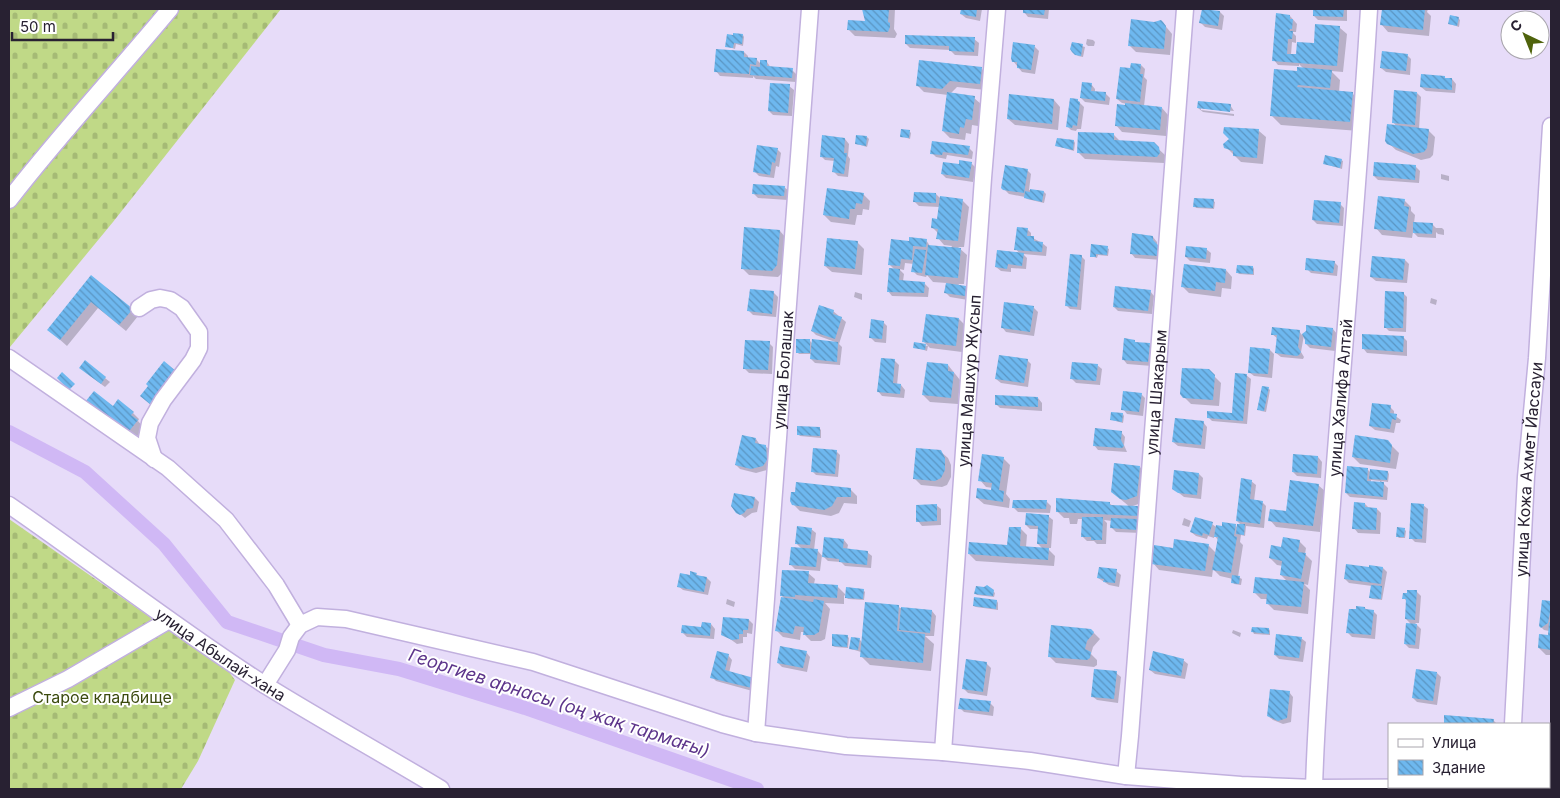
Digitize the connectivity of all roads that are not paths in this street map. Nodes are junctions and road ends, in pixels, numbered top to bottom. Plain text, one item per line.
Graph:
1 (170, 9) edge
2 (810, 9) edge
3 (997, 9) edge
4 (1185, 9) edge
5 (1370, 9) edge
6 (1551, 126) edge
7 (9, 200) edge
8 (139, 308) dead end
9 (9, 358) edge
10 (154, 459) junction
11 (9, 505) edge
12 (170, 620) junction
13 (293, 637) junction
14 (266, 685) junction
15 (9, 708) edge
16 (1513, 723) edge
17 (756, 733) junction
18 (943, 752) junction
19 (1126, 776) junction
20 (1314, 788) junction
21 (1388, 788) edge
22 (441, 789) edge

1 - 7 street
2 - 17 street, улица Болашак
3 - 18 street, улица Машхур Жусып
4 - 19 street, улица Шакарым
5 - 20 street, улица Халифа Алтай
6 - 16 street, улица Кожа Ахмет Йассауи
8 - 10 street
9 - 10 street
10 - 13 street
11 - 12 street, улица Абылай-хана
12 - 14 street, улица Абылай-хана
12 - 15 street
13 - 14 street
13 - 17 street
14 - 22 street, улица Абылай-хана
17 - 18 street
18 - 19 street
19 - 20 street
20 - 21 street

